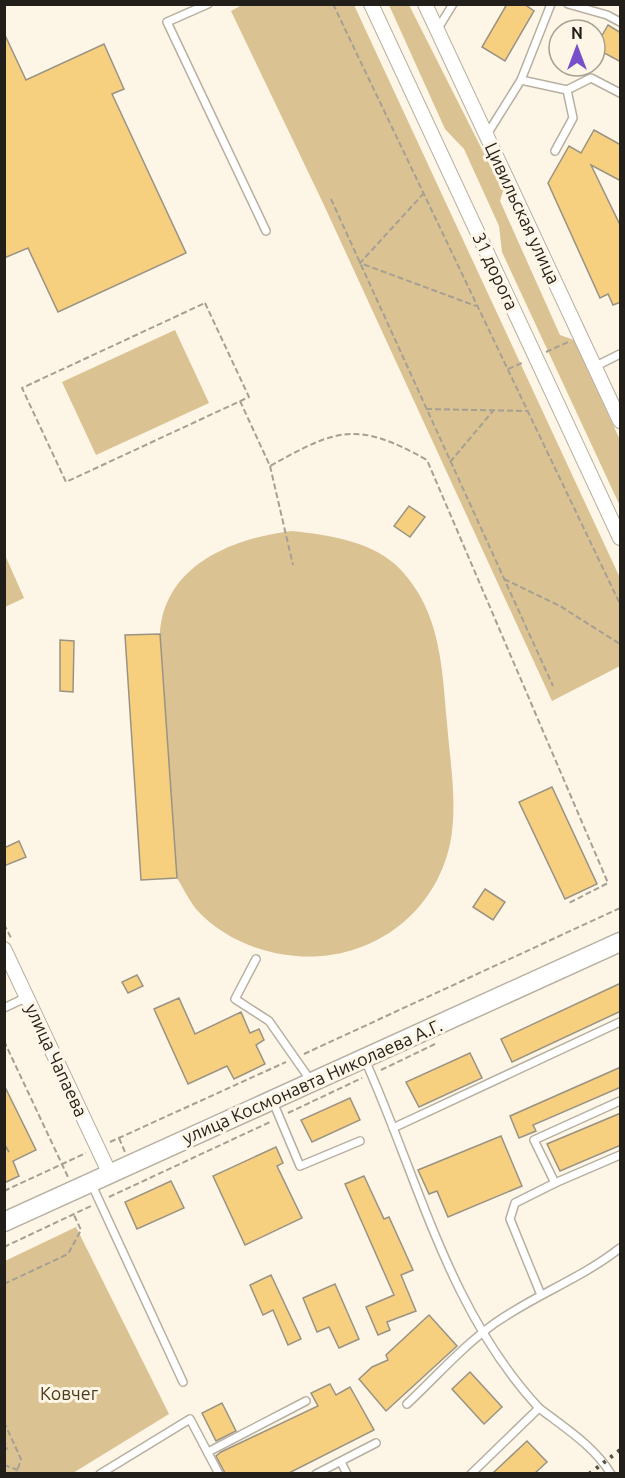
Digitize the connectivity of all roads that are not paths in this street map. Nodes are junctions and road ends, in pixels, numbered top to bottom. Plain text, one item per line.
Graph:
1 (208, 4) edge
2 (371, 4) edge
3 (425, 4) edge
4 (453, 4) edge
5 (551, 4) edge
6 (568, 4) edge
7 (621, 22) edge
8 (437, 30) junction
9 (521, 80) junction
10 (567, 90) junction
11 (621, 93) edge
12 (486, 136) junction
13 (555, 151) dead end
14 (266, 231) dead end
15 (621, 354) edge
16 (596, 366) junction
17 (621, 421) edge
18 (621, 538) edge
19 (621, 942) edge
20 (4, 948) edge
21 (256, 959) dead end
22 (27, 998) junction
23 (4, 1008) edge
24 (621, 1022) edge
25 (368, 1066) junction
26 (312, 1082) junction
27 (272, 1100) junction
28 (621, 1101) edge
29 (393, 1128) junction
30 (360, 1141) dead end
31 (621, 1155) edge
32 (109, 1172) junction
33 (90, 1181) junction
34 (555, 1183) junction
35 (4, 1222) edge
36 (621, 1248) edge
37 (541, 1295) junction
38 (483, 1334) junction
39 (183, 1382) dead end
40 (306, 1401) dead end
41 (408, 1404) dead end
42 (539, 1408) junction
43 (376, 1443) dead end
44 (208, 1452) junction
45 (341, 1462) junction
46 (100, 1473) edge
47 (219, 1473) edge
48 (316, 1473) edge
49 (347, 1473) edge
50 (471, 1473) edge
51 (611, 1473) edge

1 - 14 lane
2 - 18 street, 31 дорога
3 - 8 street, Цивильская улица
4 - 8 lane
5 - 9 lane
6 - 7 lane
8 - 12 street, Цивильская улица
9 - 10 lane
9 - 12 lane
10 - 11 lane
10 - 13 lane
12 - 16 street, Цивильская улица
15 - 16 lane
16 - 17 street, Цивильская улица
19 - 25 street, улица Космонавта Николаева А.Г.
20 - 22 street, улица Чапаева
21 - 26 lane
22 - 23 lane
22 - 32 street, улица Чапаева
24 - 29 lane
25 - 26 street, улица Космонавта Николаева А.Г.
25 - 29 lane
26 - 27 street, улица Космонавта Николаева А.Г.
27 - 30 lane
27 - 32 street, улица Космонавта Николаева А.Г.
28 - 34 lane
29 - 38 lane
31 - 34 lane
32 - 33 street, улица Космонавта Николаева А.Г.
33 - 35 street, улица Космонавта Николаева А.Г.
33 - 39 lane
34 - 37 lane
36 - 37 lane
37 - 38 lane
38 - 41 lane
38 - 42 lane
40 - 44 lane
42 - 50 lane
42 - 51 lane
43 - 45 lane
44 - 46 lane
44 - 47 lane
45 - 48 lane
45 - 49 lane

